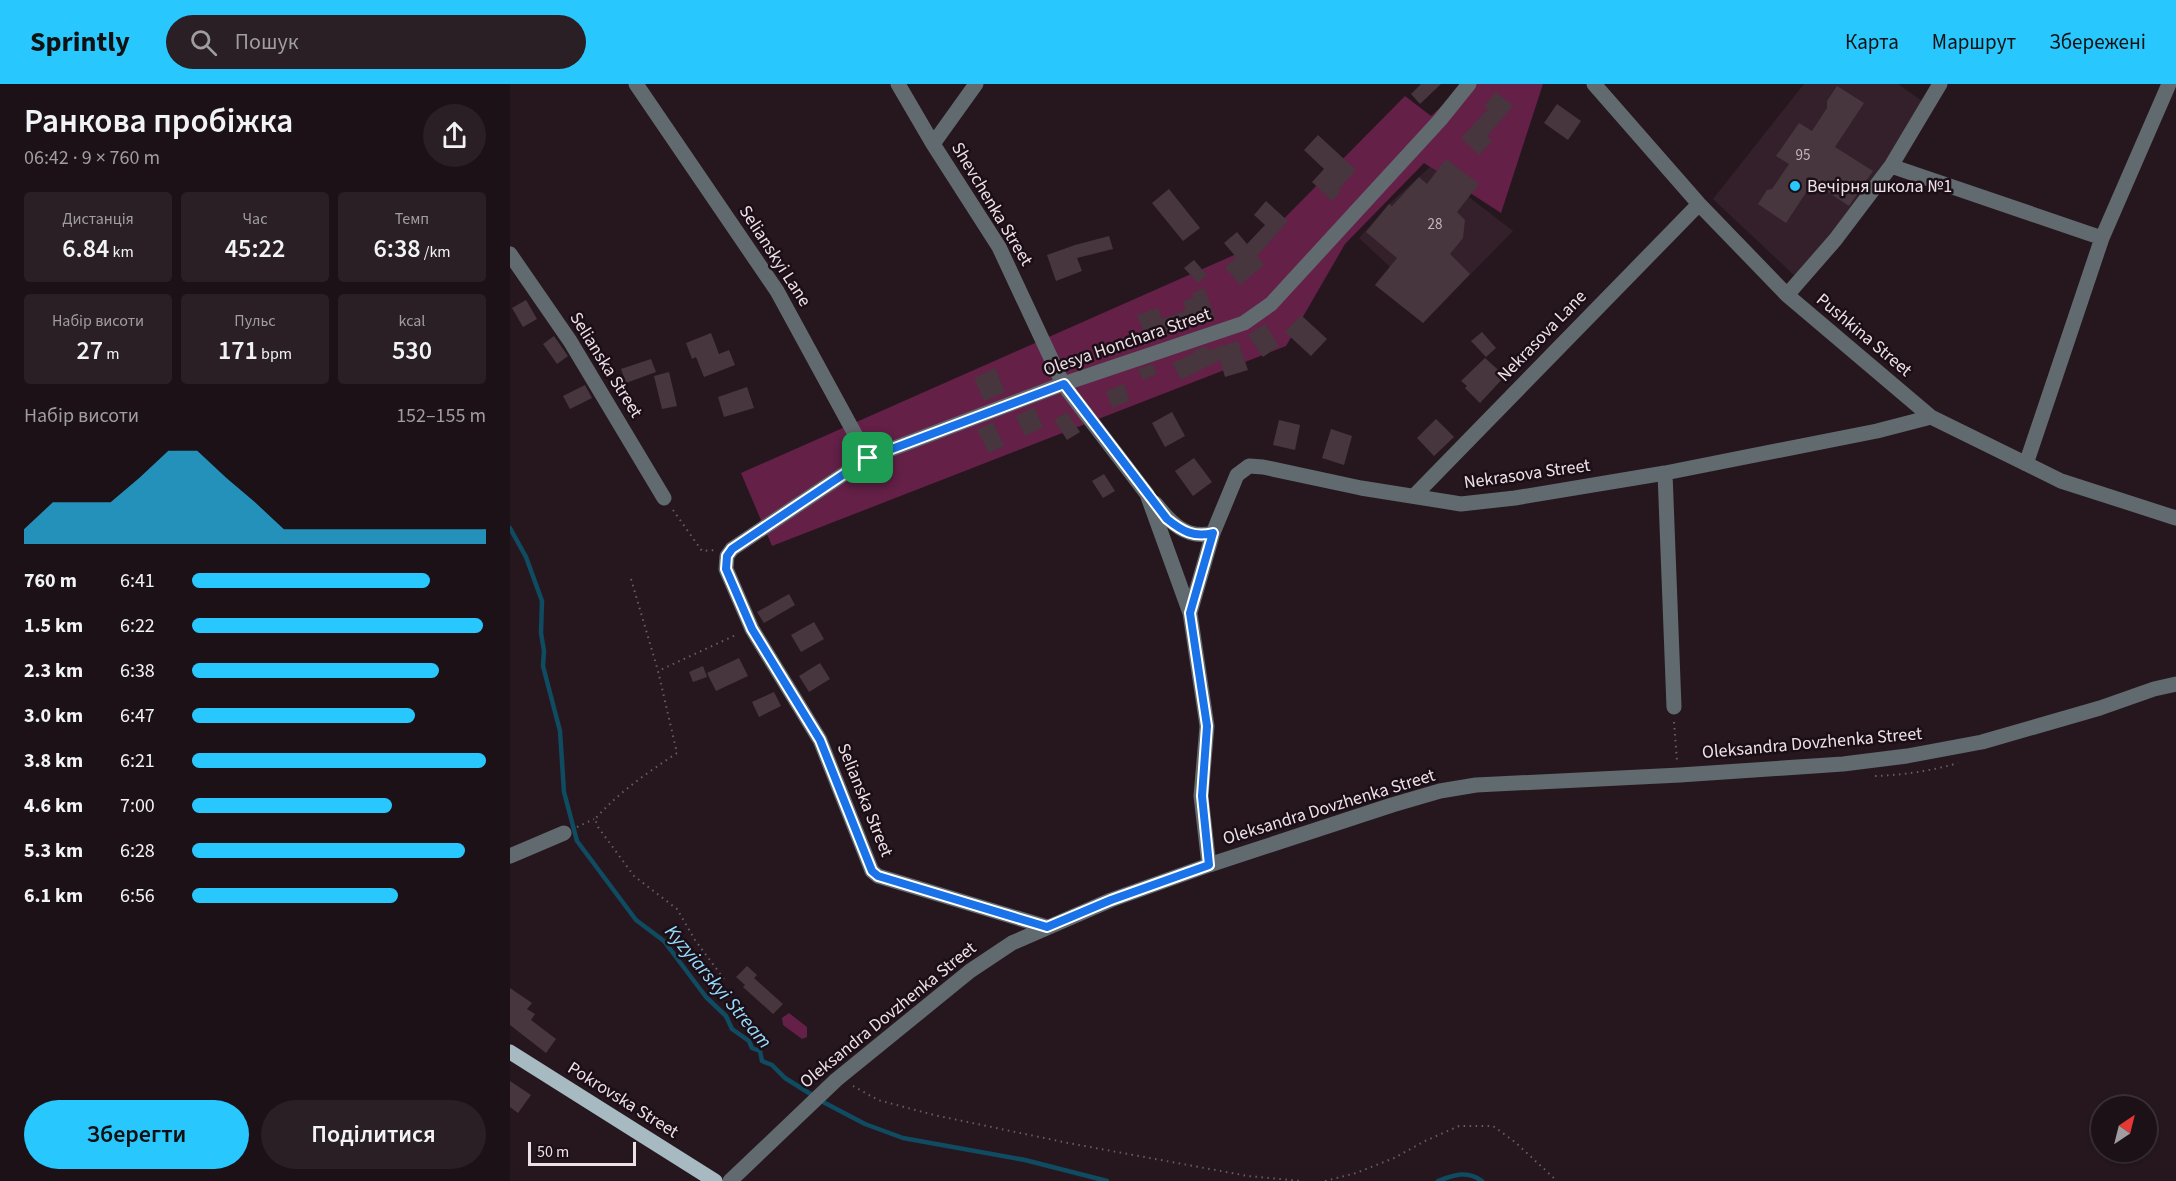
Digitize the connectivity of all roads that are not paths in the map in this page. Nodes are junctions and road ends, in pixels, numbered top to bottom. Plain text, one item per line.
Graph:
1 (636, 84) edge
2 (898, 84) edge
3 (976, 84) edge
4 (1469, 84) edge
5 (1594, 84) edge
6 (1940, 84) edge
7 (2169, 84) edge
8 (933, 144) junction
9 (1891, 166) junction
10 (1699, 204) junction
11 (2102, 238) junction
12 (510, 254) edge
13 (1787, 295) junction
14 (1064, 384) junction
15 (1931, 417) junction
16 (868, 458) junction
17 (2026, 464) junction
18 (1665, 473) junction
19 (1147, 494) junction
20 (1414, 496) junction
21 (664, 498) road end
22 (2176, 518) edge
23 (1213, 533) junction
24 (732, 549) joint
25 (1190, 613) junction
26 (2176, 684) edge
27 (1674, 707) road end
28 (564, 833) dead end
29 (510, 856) edge
30 (1209, 865) junction
31 (1047, 927) junction
32 (510, 1052) edge
33 (715, 1181) edge
34 (730, 1181) edge

1 - 16 street, Selianskyi Lane
2 - 8 street, Shevchenka Street
3 - 8 street
4 - 14 street, Olesya Honchara Street
5 - 10 street, Pushkina Street
6 - 9 street
7 - 11 street
8 - 14 street, Shevchenka Street
9 - 11 street
9 - 13 street
10 - 13 street, Pushkina Street
10 - 20 street, Nekrasova Lane
11 - 17 street
12 - 21 street, Selianska Street
13 - 15 street, Pushkina Street
14 - 16 street, Olesya Honchara Street
14 - 19 street, Shevchenka Street
15 - 17 street, Pushkina Street
15 - 18 street, Nekrasova Street
16 - 24 street, Olesya Honchara Street
17 - 22 street, Pushkina Street
18 - 20 street, Nekrasova Street
18 - 27 street
19 - 23 street, Shevchenka Street
19 - 25 street, Shevchenka Street
20 - 23 street, Nekrasova Street
23 - 25 street, Nekrasova Street
24 - 31 street, Selianska Street
25 - 30 street, Shevchenka Street
26 - 30 street, Oleksandra Dovzhenka Street
28 - 29 street
30 - 31 street, Oleksandra Dovzhenka Street
31 - 34 street, Oleksandra Dovzhenka Street
32 - 33 main road, Pokrovska Street

